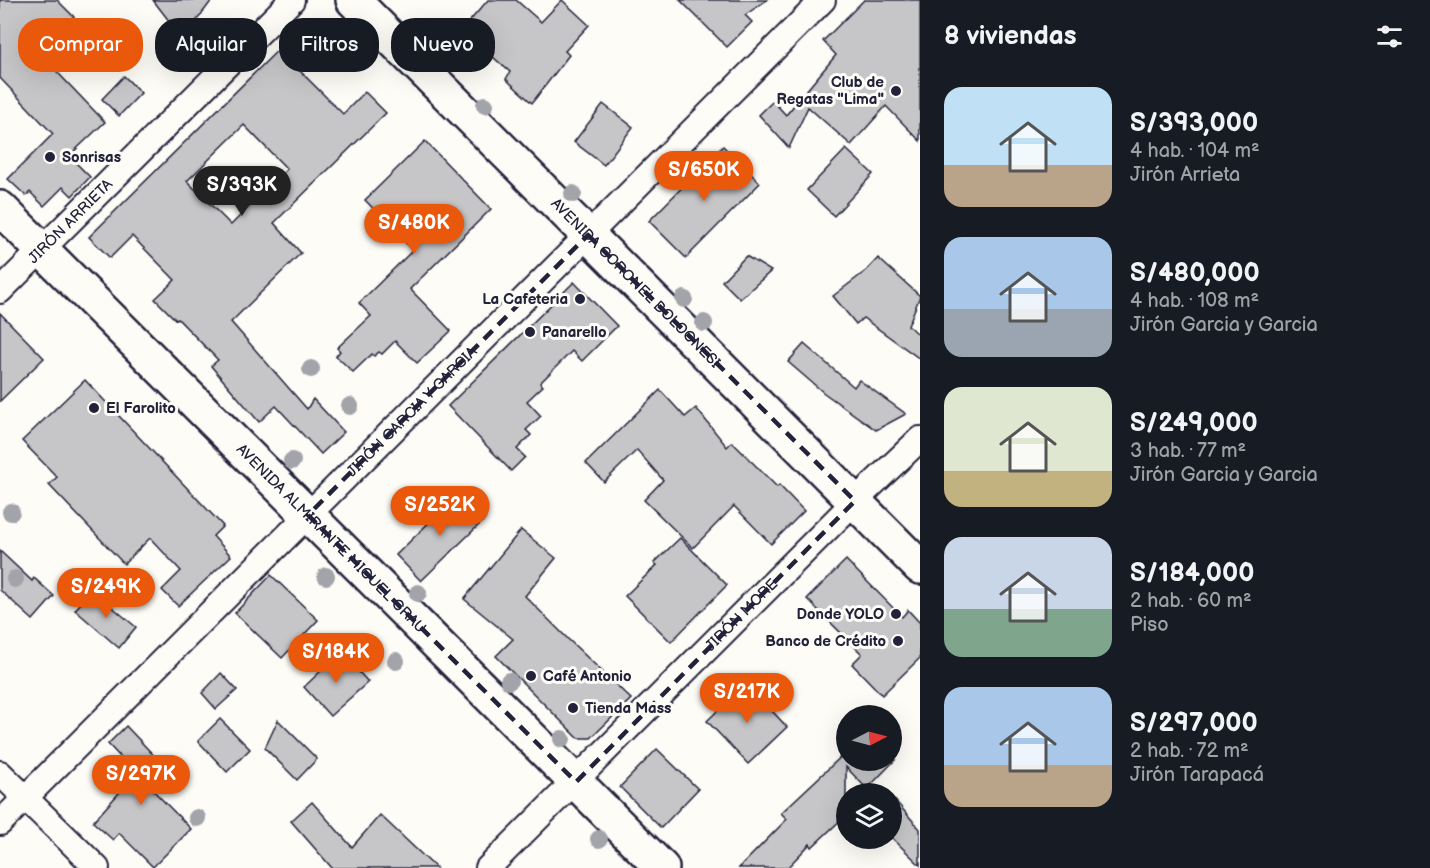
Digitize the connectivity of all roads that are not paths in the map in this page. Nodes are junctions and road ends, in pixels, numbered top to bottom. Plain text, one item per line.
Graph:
1 (292, 0) edge
2 (353, 0) edge
3 (823, 0) edge
4 (0, 208) edge
5 (588, 235) junction
6 (42, 249) junction
7 (0, 291) edge
8 (920, 439) edge
9 (855, 501) junction
10 (308, 515) junction
11 (920, 567) edge
12 (0, 773) edge
13 (576, 782) junction
14 (25, 797) junction
15 (0, 822) edge
16 (97, 868) edge
17 (488, 868) edge
18 (662, 868) edge

1 - 6 street, JIRÓN ARRIETA
2 - 5 main road, AVENIDA CORONEL BOLOGNESI
3 - 5 street, JIRÓN GARCIA Y GARCIA
4 - 6 main road, AVENIDA ALMIRANTE MIGUEL GRAU
5 - 9 main road, AVENIDA CORONEL BOLOGNESI
5 - 10 street, JIRÓN GARCIA Y GARCIA
6 - 7 street, JIRÓN ARRIETA
6 - 10 main road, AVENIDA ALMIRANTE MIGUEL GRAU
8 - 9 street, JIRÓN MORE
9 - 11 main road, AVENIDA CORONEL BOLOGNESI
9 - 13 street, JIRÓN MORE
10 - 13 main road, AVENIDA ALMIRANTE MIGUEL GRAU
10 - 14 street, JIRÓN GARCIA Y GARCIA
12 - 14 street
13 - 17 street, JIRÓN MORE
13 - 18 main road, AVENIDA ALMIRANTE MIGUEL GRAU
14 - 15 street, JIRÓN GARCIA Y GARCIA
14 - 16 street

